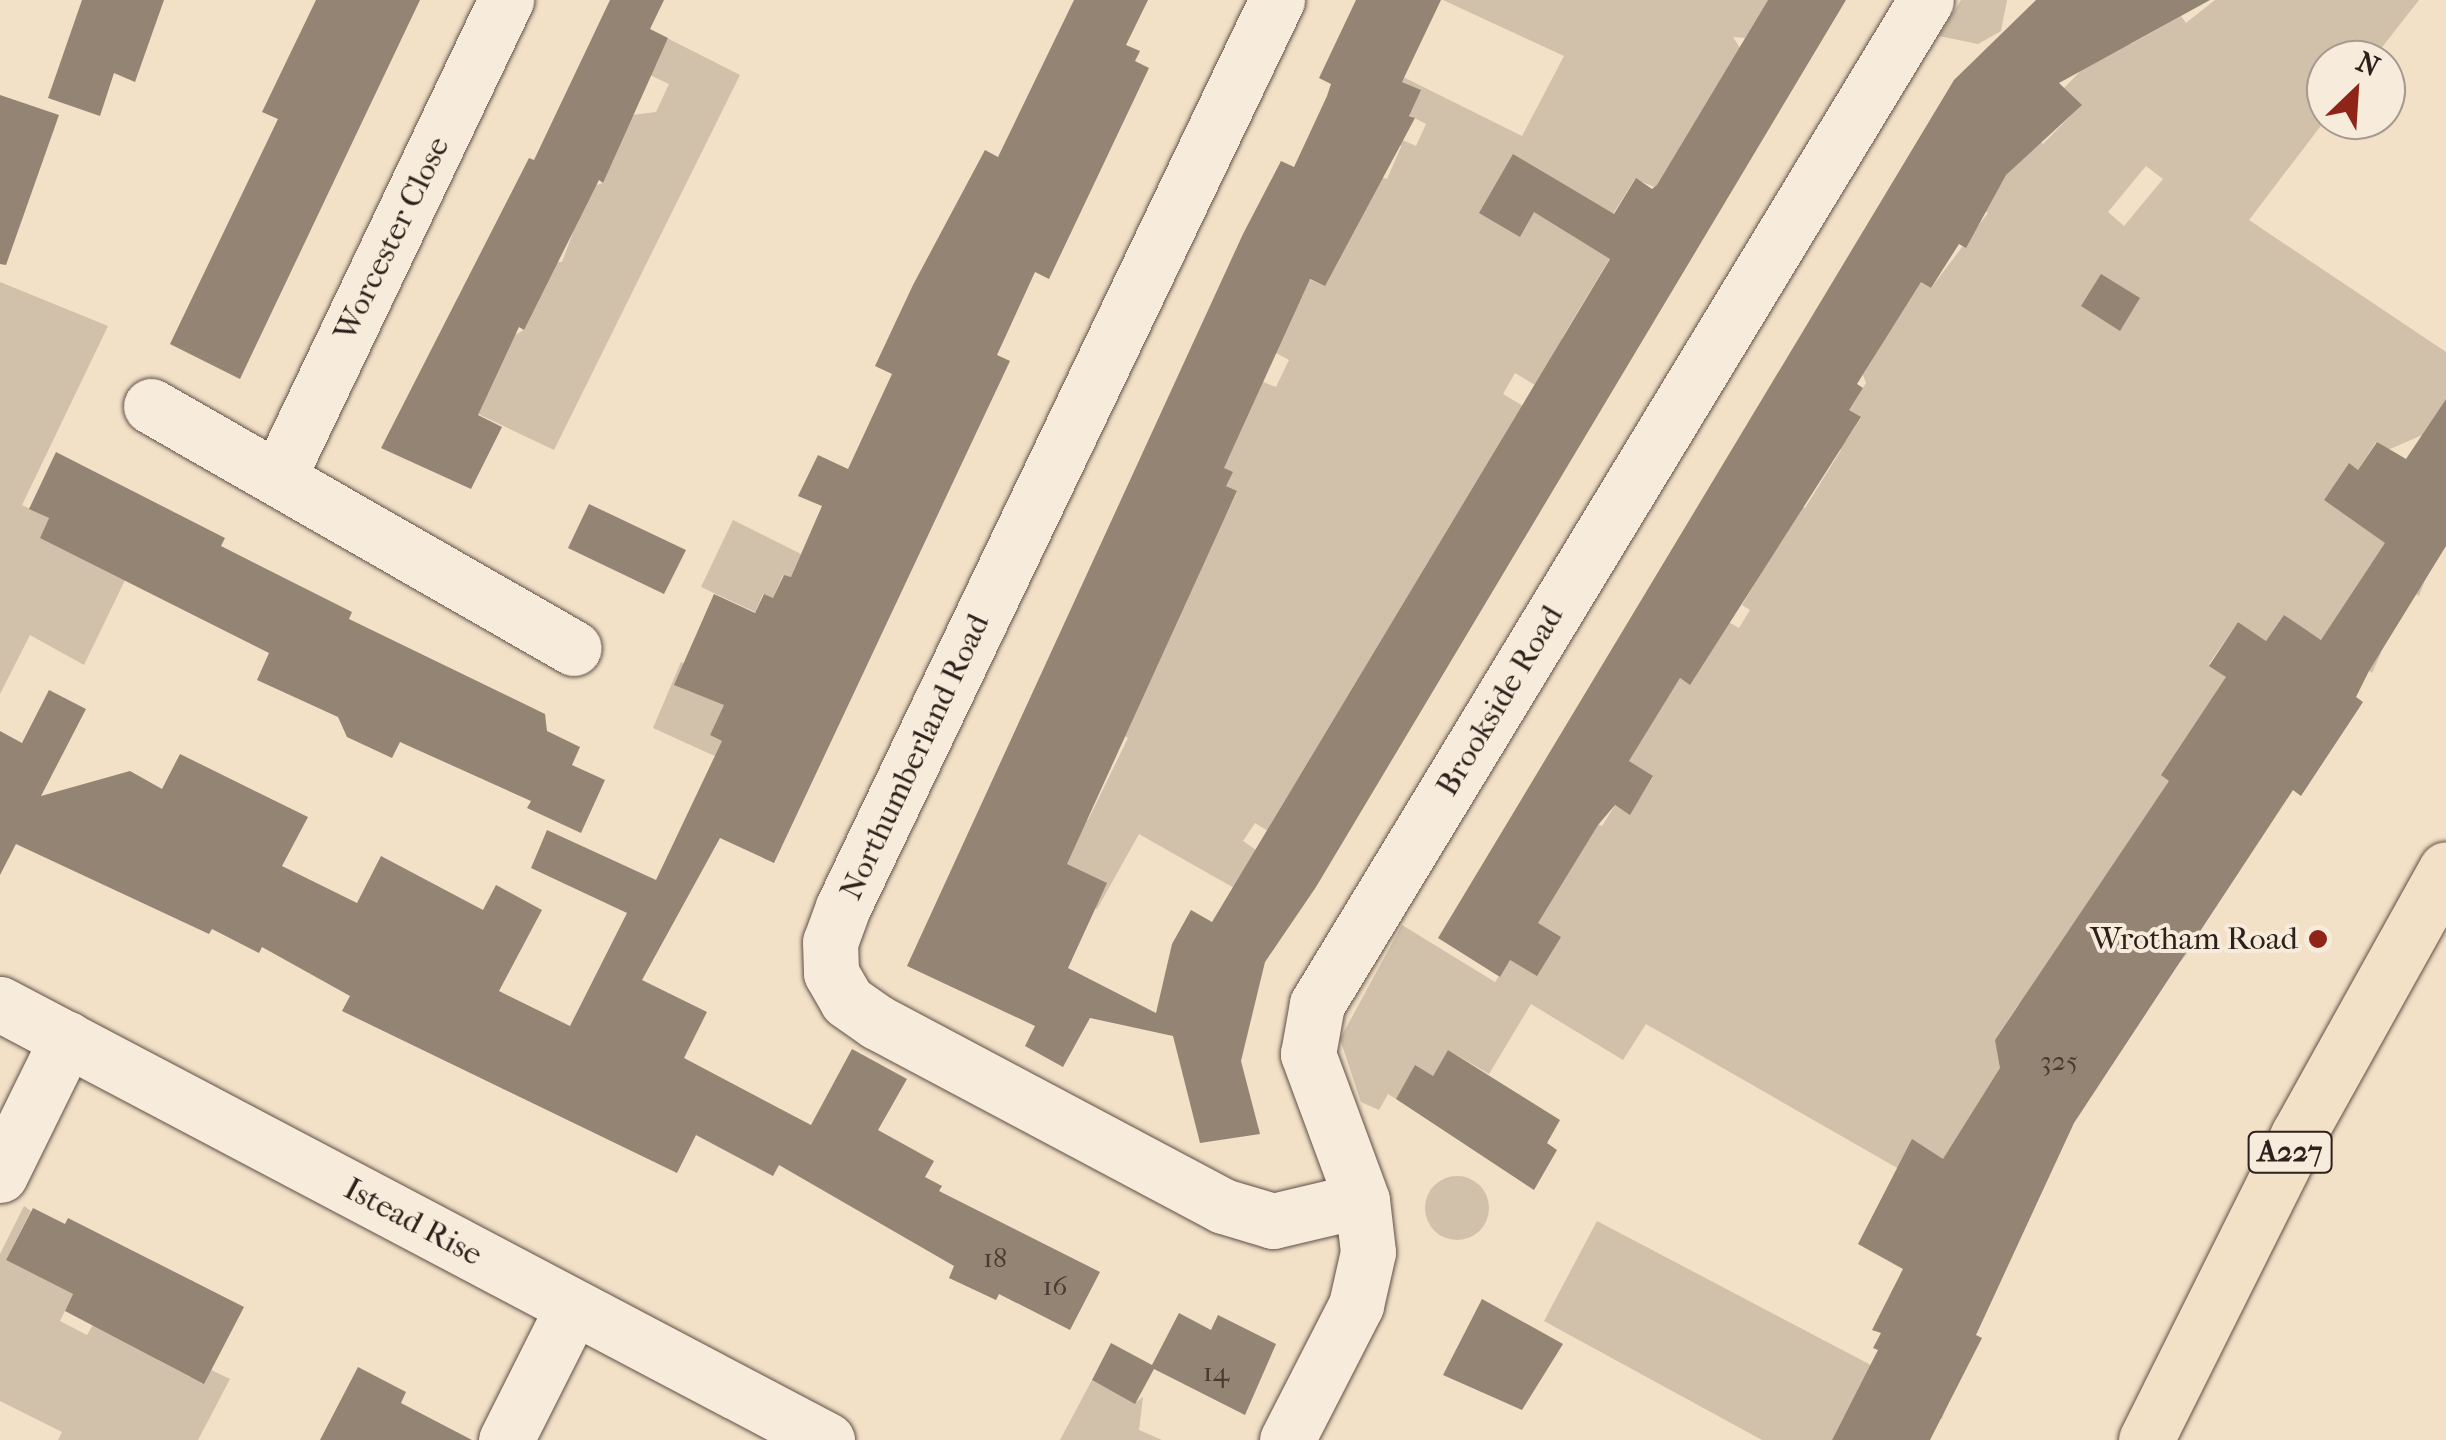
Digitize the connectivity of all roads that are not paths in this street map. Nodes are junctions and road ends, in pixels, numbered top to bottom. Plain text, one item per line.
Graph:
1 (506, 0) edge
2 (1277, 0) edge
3 (1926, 0) edge
4 (151, 406) dead end
5 (278, 478) junction
6 (574, 648) dead end
7 (2446, 870) edge
8 (0, 1004) edge
9 (68, 1039) junction
10 (0, 1175) edge
11 (1362, 1200) junction
12 (572, 1307) junction
13 (506, 1440) edge
14 (826, 1440) edge
15 (1287, 1440) edge
16 (2146, 1440) edge

1 - 5 street, Worcester Close
2 - 11 street, Northumberland Road
3 - 11 street, Brookside Road
4 - 5 street
5 - 6 street
7 - 16 main road, A227
8 - 9 street, Istead Rise
9 - 10 street
9 - 12 street, Istead Rise
11 - 15 street, Brookside Road
12 - 13 street
12 - 14 street, Istead Rise

